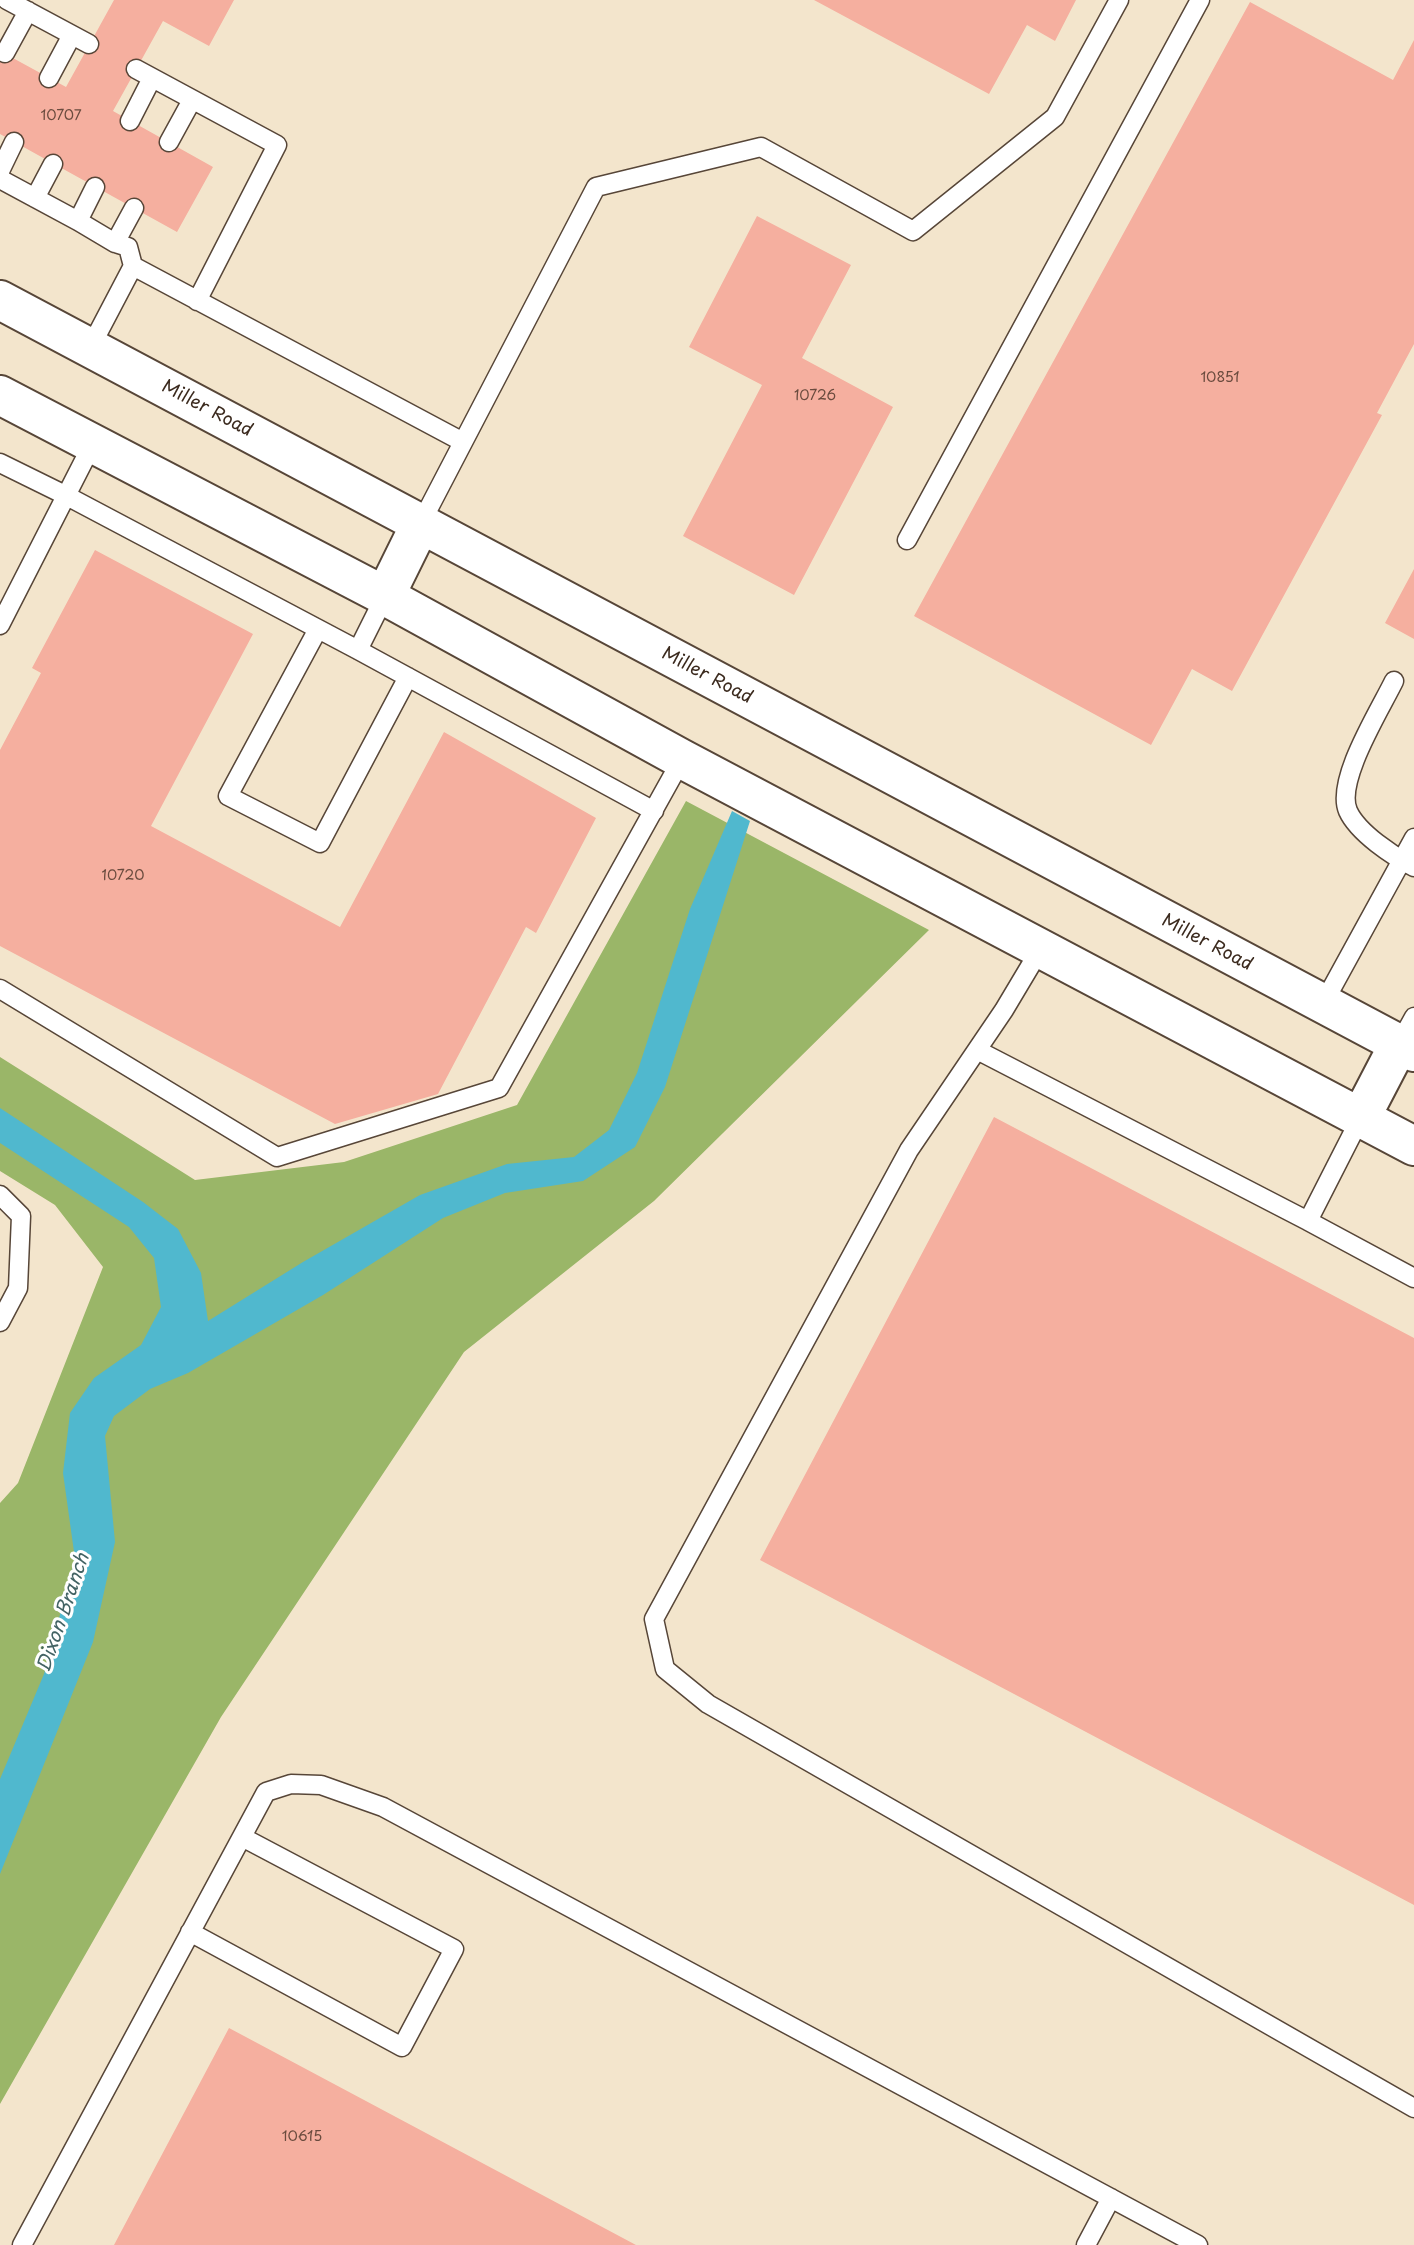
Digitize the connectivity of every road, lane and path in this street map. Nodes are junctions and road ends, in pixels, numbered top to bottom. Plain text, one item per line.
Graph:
1 (7, 0) edge
2 (1119, 0) edge
3 (1200, 0) edge
4 (28, 11) junction
5 (72, 35) junction
6 (89, 44) dead end
7 (5, 54) dead end
8 (49, 78) dead end
9 (192, 100) junction
10 (130, 121) dead end
11 (15, 142) dead end
12 (169, 142) dead end
13 (53, 164) dead end
14 (0, 171) edge
15 (0, 179) edge
16 (96, 187) dead end
17 (35, 198) junction
18 (134, 208) dead end
19 (78, 220) junction
20 (115, 243) junction
21 (133, 266) junction
22 (0, 300) edge
23 (197, 301) junction
24 (90, 348) junction
25 (0, 394) edge
26 (463, 442) junction
27 (93, 443) junction
28 (0, 463) edge
29 (65, 495) junction
30 (421, 523) junction
31 (907, 540) dead end
32 (385, 596) junction
33 (0, 625) edge
34 (318, 629) junction
35 (358, 650) junction
36 (408, 677) junction
37 (1394, 681) dead end
38 (682, 759) junction
39 (654, 811) junction
40 (1414, 838) edge
41 (1408, 864) edge
42 (1041, 948) junction
43 (0, 989) edge
44 (1322, 1004) junction
45 (1409, 1038) edge
46 (977, 1050) junction
47 (1361, 1117) junction
48 (1414, 1146) edge
49 (0, 1195) edge
50 (1307, 1221) junction
51 (1414, 1278) edge
52 (0, 1322) edge
53 (242, 1837) junction
54 (191, 1932) junction
55 (1414, 2108) edge
56 (1111, 2198) junction
57 (22, 2245) edge
58 (1086, 2245) edge
59 (1198, 2245) edge

1 - 4 lane
2 - 26 lane
3 - 31 lane
4 - 5 lane
4 - 7 lane
5 - 6 lane
5 - 8 lane
9 - 10 lane
9 - 12 lane
9 - 23 lane
11 - 14 lane
13 - 17 lane
15 - 17 lane
16 - 19 lane
17 - 19 lane
18 - 20 lane
19 - 20 lane
20 - 21 lane
21 - 23 lane
21 - 24 lane
22 - 24 main road, Miller Road
23 - 26 lane
24 - 30 main road, Miller Road
25 - 27 main road
26 - 30 lane
27 - 29 lane
27 - 32 main road
28 - 29 lane
29 - 33 lane
29 - 34 lane
30 - 32 main road
30 - 44 main road, Miller Road
32 - 35 lane
32 - 38 main road
34 - 35 lane
34 - 36 lane
35 - 36 lane
36 - 39 lane
37 - 41 lane
38 - 39 lane
38 - 42 main road
39 - 43 lane
40 - 41 lane
41 - 44 lane
42 - 46 lane
42 - 47 main road
44 - 45 main road, Miller Road
45 - 47 main road
46 - 50 lane
46 - 55 lane
47 - 48 main road
47 - 50 lane
49 - 52 lane
50 - 51 lane
53 - 54 lane
53 - 54 lane
53 - 56 lane
54 - 57 lane
56 - 58 lane
56 - 59 lane

